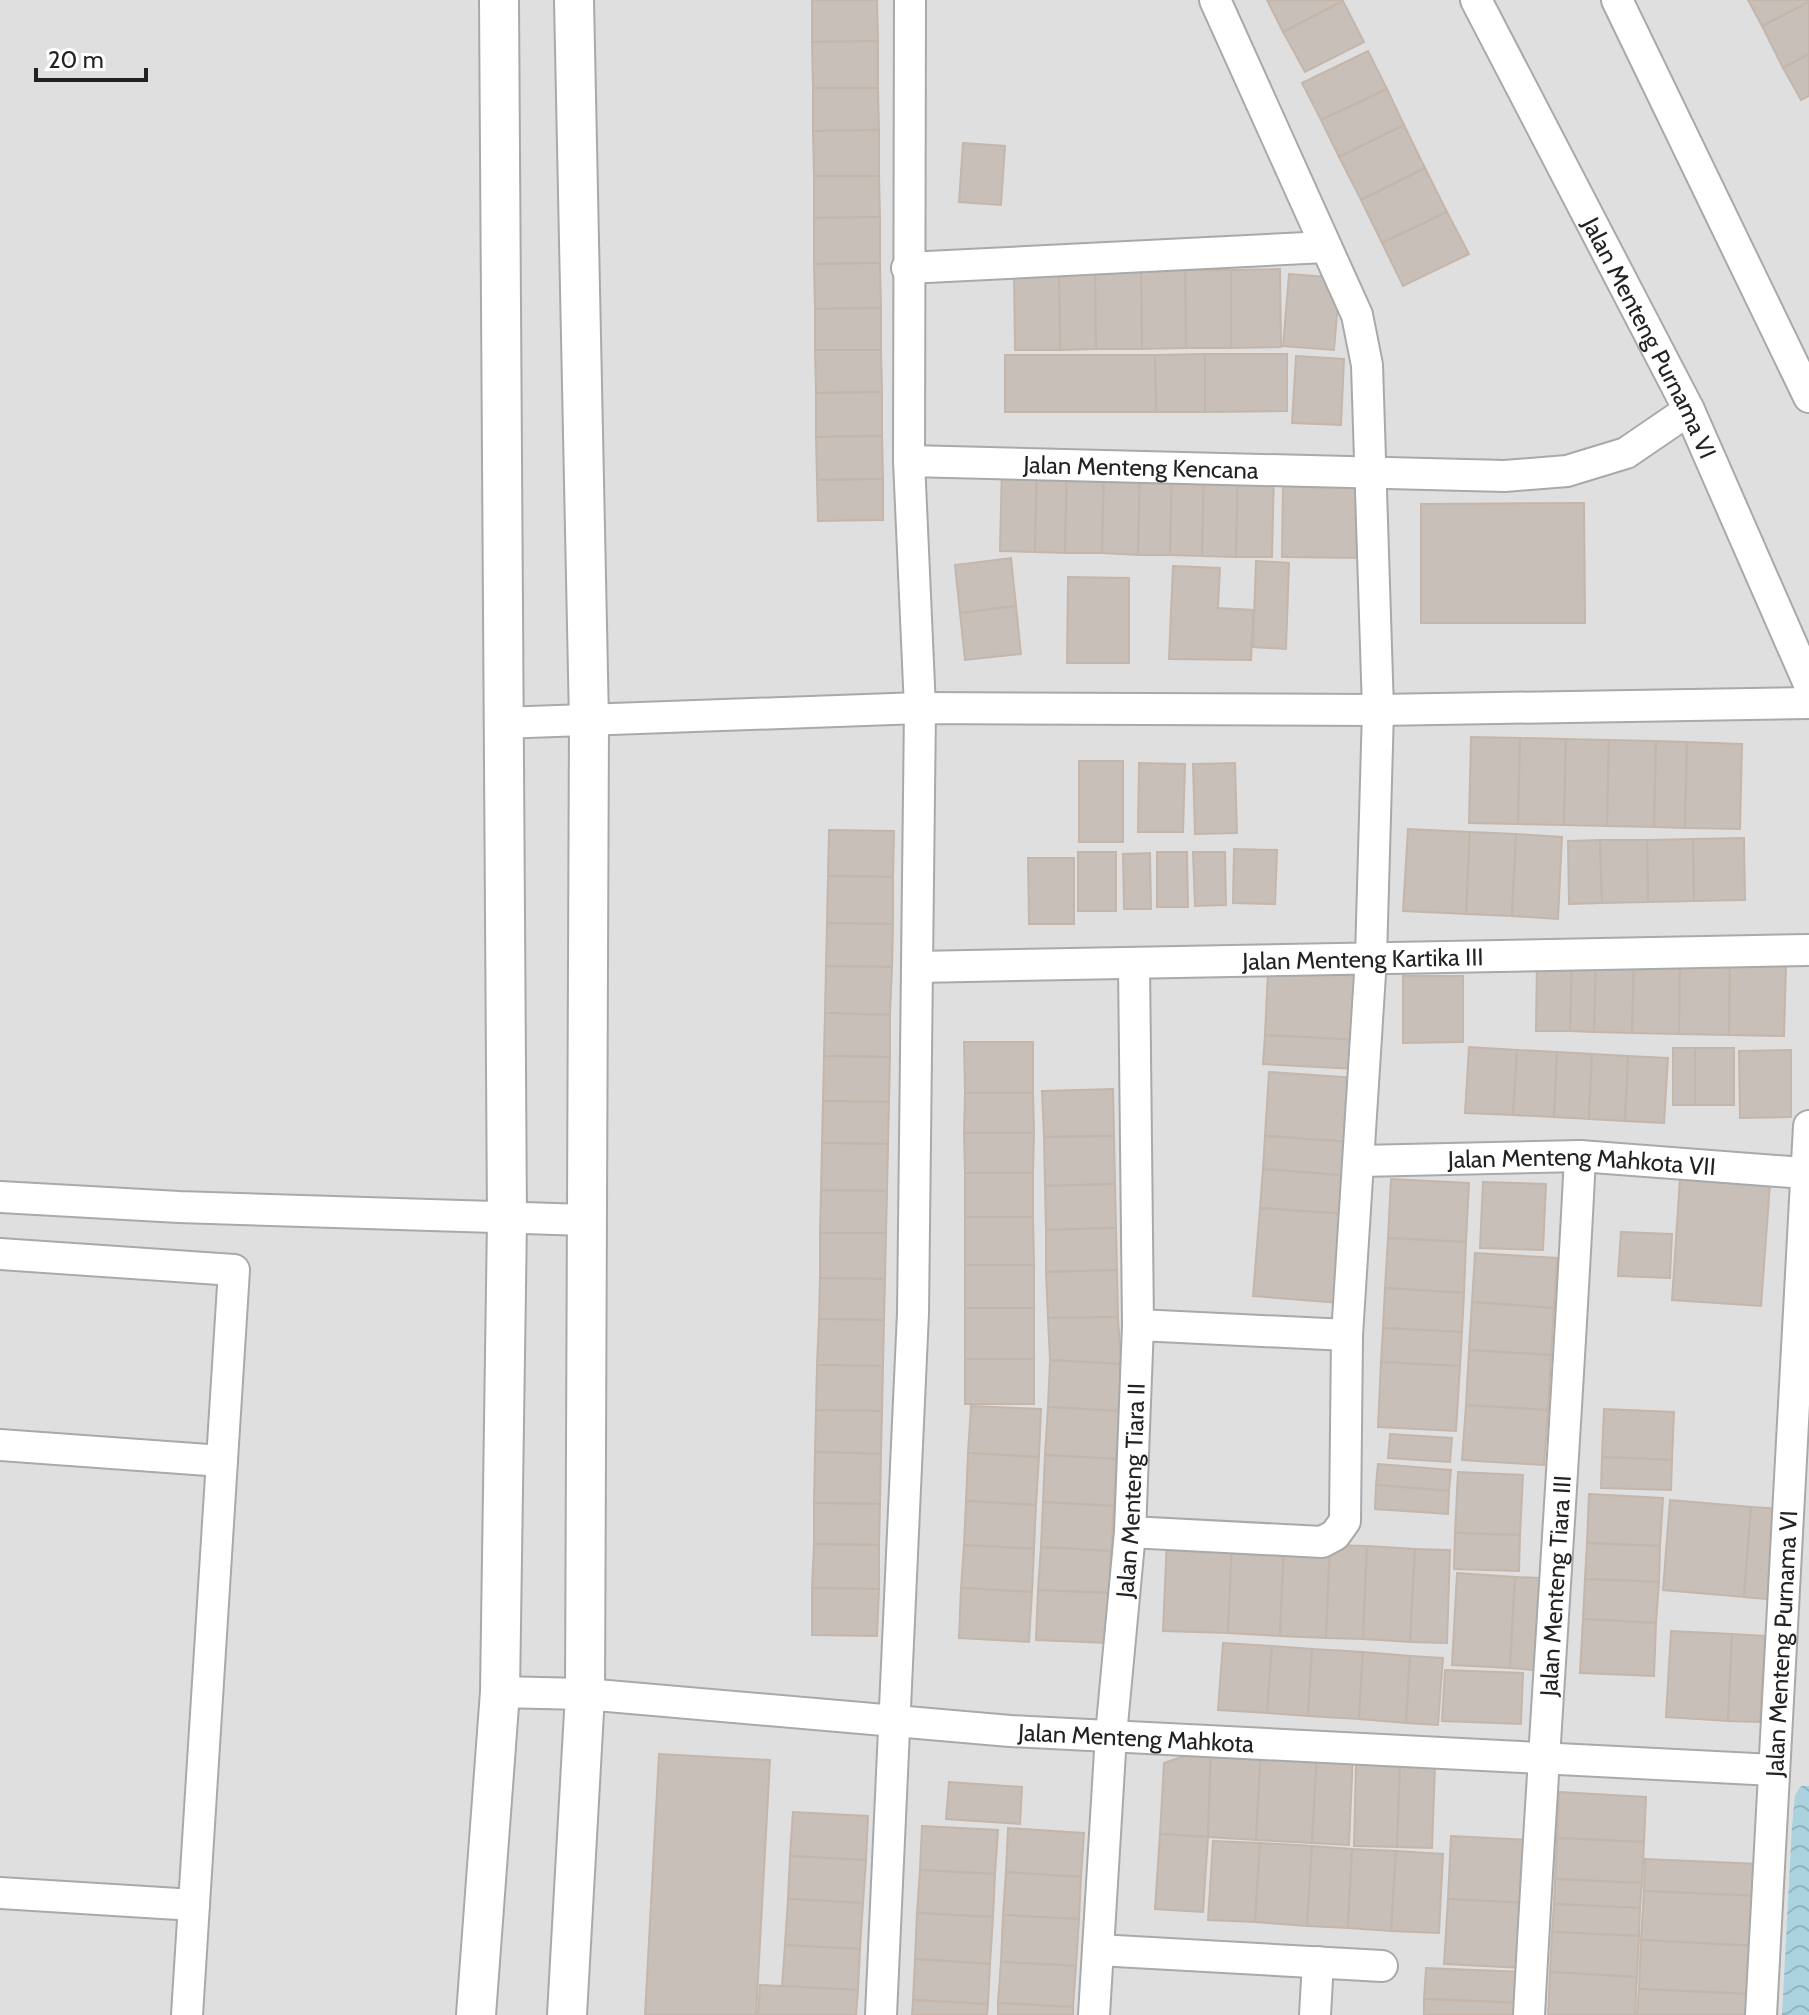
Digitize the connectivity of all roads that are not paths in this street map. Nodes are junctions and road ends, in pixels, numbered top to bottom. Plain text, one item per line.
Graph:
1 (499, 0) edge
2 (574, 0) edge
3 (910, 0) edge
4 (1215, 0) edge
5 (1476, 0) edge
6 (1617, 0) edge
7 (1326, 247) junction
8 (907, 268) junction
9 (1798, 345) edge
10 (1809, 397) edge
11 (1689, 410) junction
12 (909, 461) junction
13 (1371, 471) junction
14 (1809, 684) edge
15 (1809, 703) edge
16 (920, 708) junction
17 (1378, 710) junction
18 (589, 722) junction
19 (501, 723) junction
20 (1809, 950) edge
21 (1371, 958) junction
22 (1134, 963) junction
23 (917, 967) junction
24 (1809, 1126) edge
25 (1580, 1156) junction
26 (1360, 1161) junction
27 (1804, 1173) junction
28 (0, 1197) edge
29 (507, 1220) junction
30 (586, 1220) junction
31 (0, 1254) edge
32 (1138, 1325) junction
33 (1347, 1335) junction
34 (0, 1445) edge
35 (222, 1461) junction
36 (1130, 1532) junction
37 (500, 1692) junction
38 (585, 1694) junction
39 (897, 1722) junction
40 (1111, 1735) junction
41 (1543, 1759) junction
42 (1774, 1770) junction
43 (0, 1893) edge
44 (194, 1905) junction
45 (1098, 1950) junction
46 (1318, 1962) junction
47 (1382, 1966) dead end
48 (187, 2015) edge
49 (476, 2015) edge
50 (567, 2015) edge
51 (881, 2015) edge
52 (1094, 2015) edge
53 (1315, 2015) edge
54 (1529, 2015) edge
55 (1761, 2015) edge

1 - 19 street
2 - 18 street
3 - 8 street
4 - 7 street
5 - 11 street, Jalan Menteng Purnama VI
6 - 9 street
7 - 8 street
7 - 13 street
8 - 12 street
9 - 10 street
11 - 13 street, Jalan Menteng Kencana
11 - 14 street, Jalan Menteng Purnama VI
12 - 13 street, Jalan Menteng Kencana
12 - 16 street
13 - 17 street
15 - 17 street
16 - 17 street
16 - 18 street
16 - 23 street
17 - 21 street
18 - 19 street
18 - 30 street
19 - 29 street
20 - 21 street, Jalan Menteng Kartika III
21 - 22 street, Jalan Menteng Kartika III
21 - 26 street
22 - 23 street, Jalan Menteng Kartika III
22 - 32 street, Jalan Menteng Tiara II
23 - 39 street
24 - 27 street, Jalan Menteng Purnama VI
25 - 26 street, Jalan Menteng Mahkota VII
25 - 27 street, Jalan Menteng Mahkota VII
25 - 41 street, Jalan Menteng Tiara III
26 - 33 street
27 - 42 street, Jalan Menteng Purnama VI
28 - 29 street
29 - 30 street
29 - 37 street
30 - 38 street
31 - 35 street
32 - 33 street
32 - 36 street, Jalan Menteng Tiara II
33 - 36 street
34 - 35 street
35 - 44 street
36 - 40 street, Jalan Menteng Tiara II
37 - 38 street, Jalan Menteng Mahkota
37 - 49 street
38 - 39 street, Jalan Menteng Mahkota
38 - 50 street
39 - 40 street, Jalan Menteng Mahkota
39 - 51 street
40 - 41 street, Jalan Menteng Mahkota
40 - 45 street, Jalan Menteng Tiara II
41 - 42 street, Jalan Menteng Mahkota
41 - 54 street, Jalan Menteng Tiara III
42 - 55 street, Jalan Menteng Purnama VI
43 - 44 street
44 - 48 street
45 - 46 street
45 - 52 street, Jalan Menteng Tiara II
46 - 47 street
46 - 53 street

